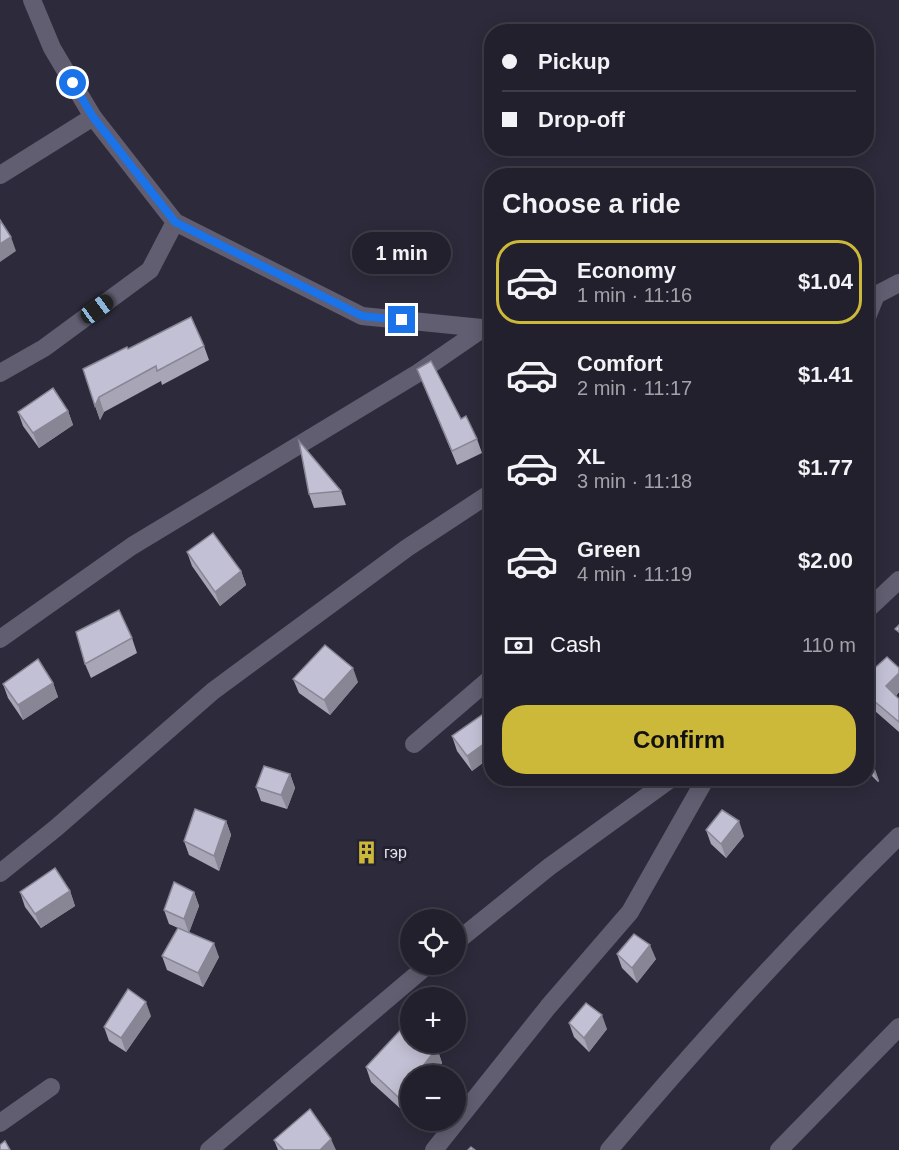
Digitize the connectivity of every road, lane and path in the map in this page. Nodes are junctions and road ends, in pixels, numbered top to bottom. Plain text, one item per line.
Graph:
1 (32, 0) edge
2 (93, 117) junction
3 (0, 175) edge
4 (175, 222) junction
5 (899, 283) edge
6 (874, 295) edge
7 (484, 329) edge
8 (484, 331) edge
9 (0, 373) edge
10 (484, 497) edge
11 (899, 580) edge
12 (874, 603) edge
13 (0, 639) edge
14 (484, 684) edge
15 (414, 744) dead end
16 (661, 786) edge
17 (701, 786) edge
18 (899, 836) edge
19 (0, 873) edge
20 (466, 934) edge
21 (416, 975) edge
22 (899, 1027) edge
23 (51, 1087) dead end
24 (0, 1123) edge
25 (209, 1150) edge
26 (434, 1150) edge
27 (609, 1150) edge
28 (779, 1150) edge

1 - 2 street
2 - 3 street
2 - 4 street
4 - 7 street
4 - 9 street
5 - 6 street
8 - 13 street
10 - 19 street
11 - 12 street
14 - 15 street
16 - 20 street
17 - 26 street
18 - 27 street
21 - 25 street
22 - 28 street
23 - 24 street

